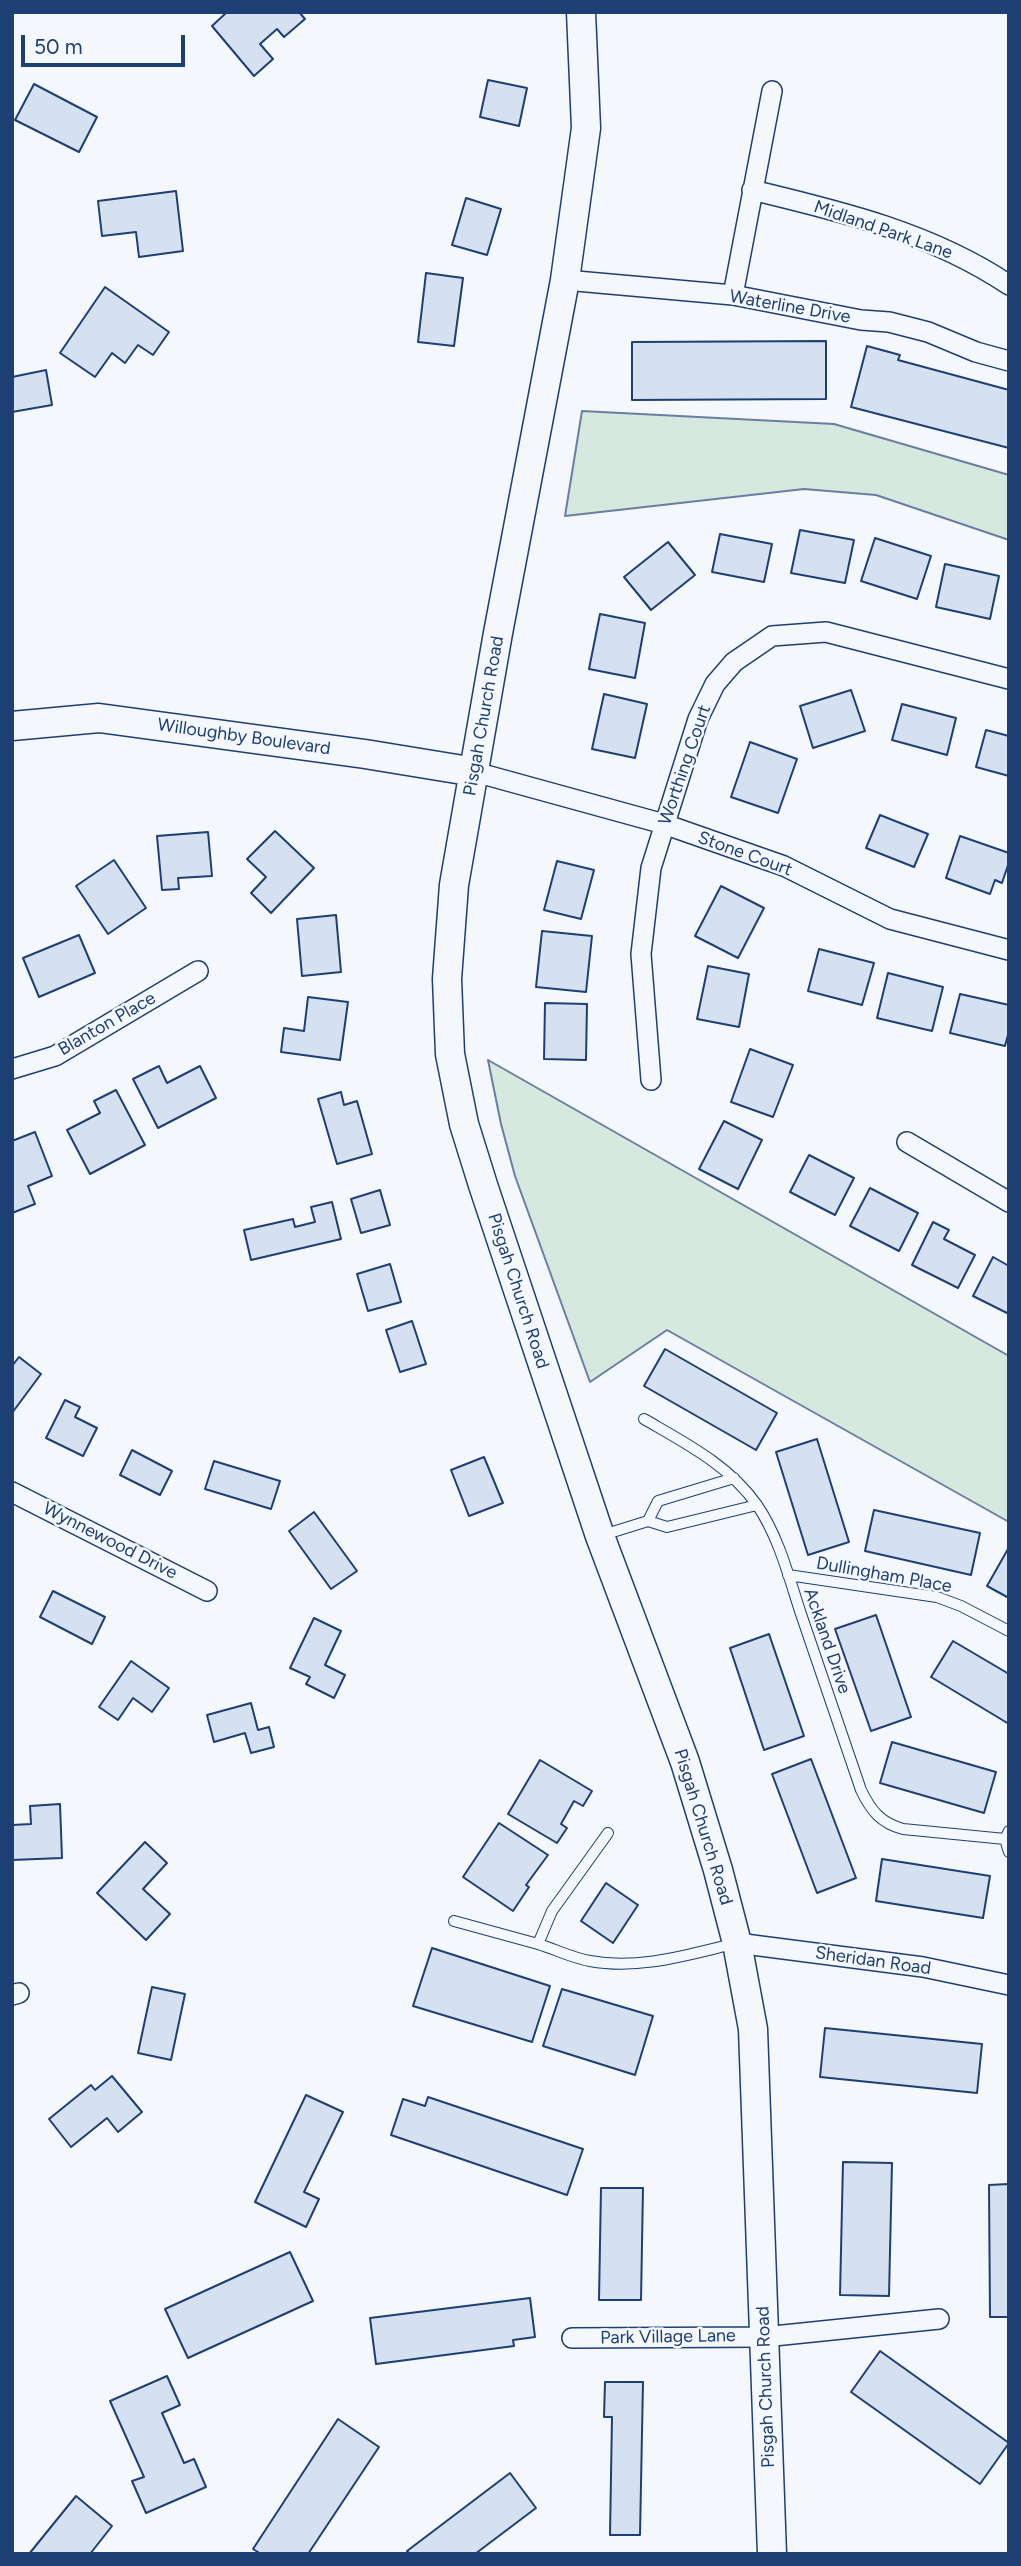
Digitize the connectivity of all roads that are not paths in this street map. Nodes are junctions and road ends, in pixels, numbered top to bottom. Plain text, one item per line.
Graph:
1 (581, 12) edge
2 (772, 91) dead end
3 (752, 190) junction
4 (565, 281) junction
5 (1009, 285) edge
6 (733, 295) junction
7 (1009, 362) edge
8 (1009, 679) edge
9 (12, 726) edge
10 (475, 772) junction
11 (664, 824) junction
12 (1009, 950) edge
13 (198, 971) dead end
14 (12, 1069) edge
15 (651, 1080) dead end
16 (907, 1142) dead end
17 (1009, 1202) edge
18 (644, 1419) dead end
19 (734, 1478) junction
20 (12, 1492) edge
21 (757, 1505) junction
22 (648, 1521) junction
23 (600, 1536) junction
24 (788, 1575) junction
25 (207, 1591) dead end
26 (1009, 1631) edge
27 (608, 1833) dead end
28 (1007, 1835) edge
29 (1009, 1852) edge
30 (454, 1920) dead end
31 (737, 1942) junction
32 (538, 1944) junction
33 (1009, 1985) edge
34 (939, 2319) dead end
35 (764, 2337) junction
36 (572, 2338) dead end
37 (772, 2554) edge

1 - 4 main road, Pisgah Church Road
2 - 3 street
3 - 5 street, Midland Park Lane
3 - 6 street
4 - 6 street, Waterline Drive
4 - 10 main road, Pisgah Church Road
6 - 7 street, Waterline Drive
8 - 11 street, Worthing Court
9 - 10 main road, Willoughby Boulevard
10 - 11 street, Stone Court
10 - 23 main road, Pisgah Church Road
11 - 12 street, Stone Court
11 - 15 street, Worthing Court
13 - 14 street, Blanton Place
16 - 17 street
18 - 19 lane, Ackland Drive
19 - 21 lane, Ackland Drive
19 - 22 lane
20 - 25 street, Wynnewood Drive
21 - 22 lane
21 - 24 lane, Ackland Drive
22 - 23 lane
23 - 31 main road, Pisgah Church Road
24 - 26 lane, Dullingham Place
24 - 28 lane, Ackland Drive
27 - 32 lane
28 - 29 lane
30 - 32 lane
31 - 32 lane
31 - 33 street, Sheridan Road
31 - 35 main road, Pisgah Church Road
34 - 35 street, Park Village Lane
35 - 36 street, Park Village Lane
35 - 37 main road, Pisgah Church Road

